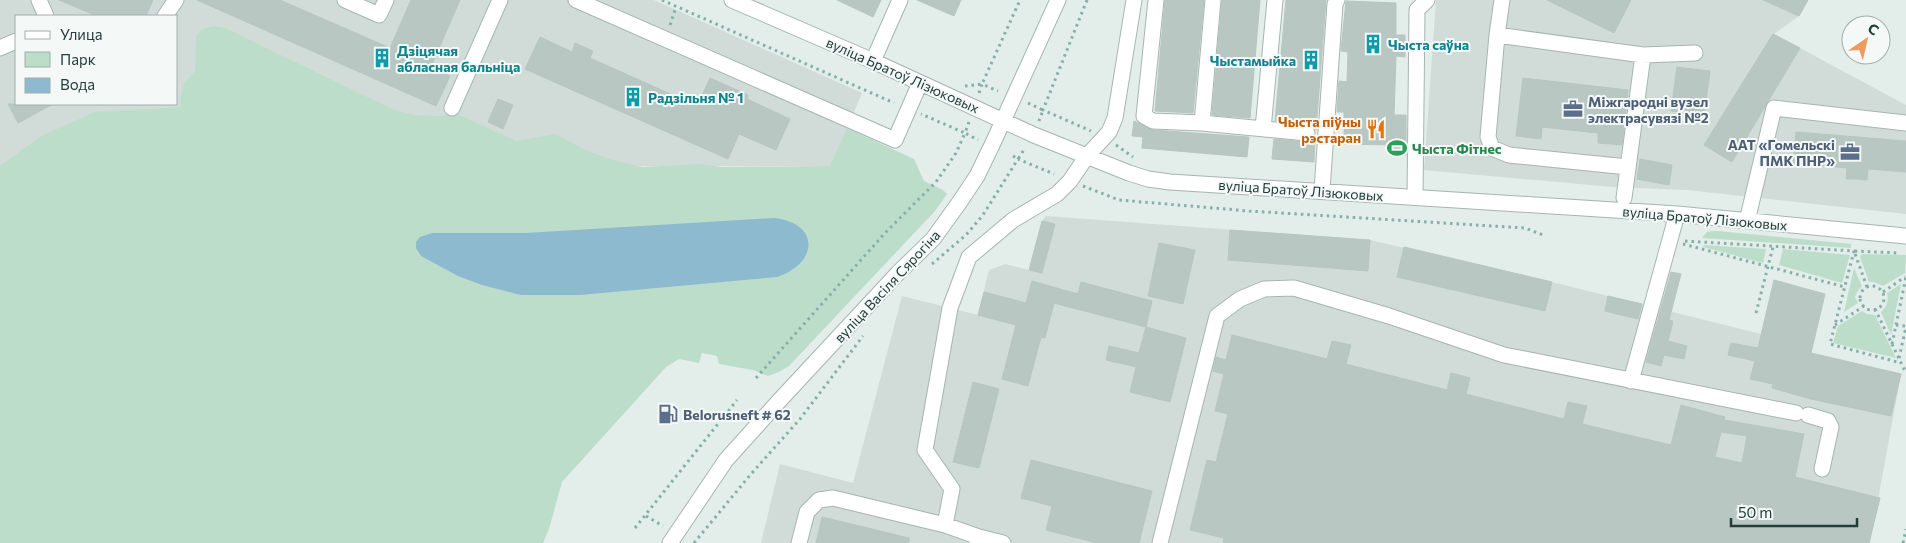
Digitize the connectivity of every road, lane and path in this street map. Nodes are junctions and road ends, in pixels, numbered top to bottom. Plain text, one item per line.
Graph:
1 (39, 0) edge
2 (176, 0) edge
3 (345, 0) edge
4 (386, 0) edge
5 (500, 0) edge
6 (576, 0) edge
7 (662, 0) edge
8 (732, 0) edge
9 (900, 0) edge
10 (1020, 0) edge
11 (1058, 0) edge
12 (1087, 0) edge
13 (1134, 0) edge
14 (1156, 0) edge
15 (1214, 0) edge
16 (1275, 0) edge
17 (1428, 0) edge
18 (1502, 0) edge
19 (1336, 2) edge
20 (46, 15) edge
21 (166, 15) edge
22 (1497, 35) junction
23 (15, 41) edge
24 (0, 48) edge
25 (1695, 53) dead end
26 (1642, 55) junction
27 (872, 61) junction
28 (920, 83) junction
29 (982, 84) junction
30 (998, 91) dead end
31 (979, 93) dead end
32 (1027, 103) dead end
33 (452, 108) dead end
34 (908, 109) junction
35 (1043, 110) junction
36 (971, 114) dead end
37 (1002, 121) junction
38 (1202, 123) junction
39 (1906, 123) edge
40 (1036, 126) dead end
41 (1264, 129) junction
42 (965, 133) junction
43 (1307, 133) dead end
44 (1104, 137) junction
45 (980, 141) dead end
46 (1027, 145) dead end
47 (1013, 156) dead end
48 (1086, 156) junction
49 (1018, 159) junction
50 (1628, 167) junction
51 (1070, 181) junction
52 (1322, 190) junction
53 (1415, 197) junction
54 (1624, 198) dead end
55 (1677, 214) junction
56 (1747, 221) junction
57 (1543, 235) dead end
58 (1906, 236) edge
59 (1670, 240) junction
60 (1773, 247) junction
61 (1854, 252) junction
62 (1906, 253) edge
63 (929, 266) dead end
64 (1768, 267) junction
65 (1845, 287) junction
66 (1867, 287) junction
67 (1883, 292) junction
68 (1904, 292) edge
69 (1864, 306) junction
70 (1875, 309) junction
71 (1756, 313) dead end
72 (1896, 324) junction
73 (1835, 325) junction
74 (1906, 327) edge
75 (867, 330) dead end
76 (1892, 344) junction
77 (1899, 358) junction
78 (1901, 363) junction
79 (1906, 372) edge
80 (756, 378) dead end
81 (1631, 382) junction
82 (737, 400) dead end
83 (1822, 469) dead end
84 (646, 516) junction
85 (945, 525) junction
86 (664, 526) dead end
87 (635, 528) dead end
88 (1906, 529) edge
89 (978, 540) edge
90 (670, 543) edge
91 (694, 543) edge
92 (799, 543) edge
93 (1003, 543) edge
94 (1160, 543) edge
95 (1903, 543) edge

1 - 20 street
2 - 21 street
3 - 4 street
5 - 33 street
6 - 34 street
7 - 34 path
8 - 27 street, вуліца Братоў Лізюковых
9 - 27 street
10 - 29 path
11 - 37 street, вуліца Васіля Сярогіна
12 - 35 path
13 - 44 street
14 - 38 street
15 - 38 street
16 - 41 street
17 - 53 street
18 - 22 street
19 - 52 street
22 - 26 street
22 - 50 street
23 - 24 street
25 - 26 street
26 - 50 street
27 - 28 street, вуліца Братоў Лізюковых
28 - 34 street
28 - 37 street, вуліца Братоў Лізюковых
29 - 30 path
29 - 31 path
32 - 35 path
34 - 42 path
35 - 40 path
35 - 44 path
36 - 42 path
37 - 48 street, вуліца Братоў Лізюковых
37 - 90 street, вуліца Васіля Сярогіна
38 - 41 street
39 - 56 street
41 - 43 street
42 - 45 path
42 - 80 path
44 - 48 street
46 - 49 path
47 - 49 path
48 - 51 street
48 - 52 street, вуліца Братоў Лізюковых
49 - 51 path
49 - 63 path
50 - 54 street
51 - 57 path
51 - 85 street
52 - 53 street, вуліца Братоў Лізюковых
53 - 55 street, вуліца Братоў Лізюковых
55 - 56 street, вуліца Братоў Лізюковых
55 - 59 street
56 - 58 street, вуліца Братоў Лізюковых
59 - 60 path
59 - 64 path
59 - 81 street
60 - 61 path
60 - 64 path
61 - 62 path
61 - 65 path
61 - 66 path
64 - 65 path
64 - 71 path
65 - 73 path
66 - 67 path
66 - 69 path
67 - 68 path
67 - 70 path
68 - 72 path
69 - 70 path
69 - 73 path
70 - 76 path
72 - 74 path
72 - 76 path
73 - 78 path
74 - 77 path
75 - 91 path
76 - 77 path
77 - 78 path
78 - 79 path
81 - 83 street
81 - 94 street
82 - 84 path
84 - 86 path
84 - 87 path
85 - 89 street
85 - 92 street
88 - 95 path
89 - 93 street

